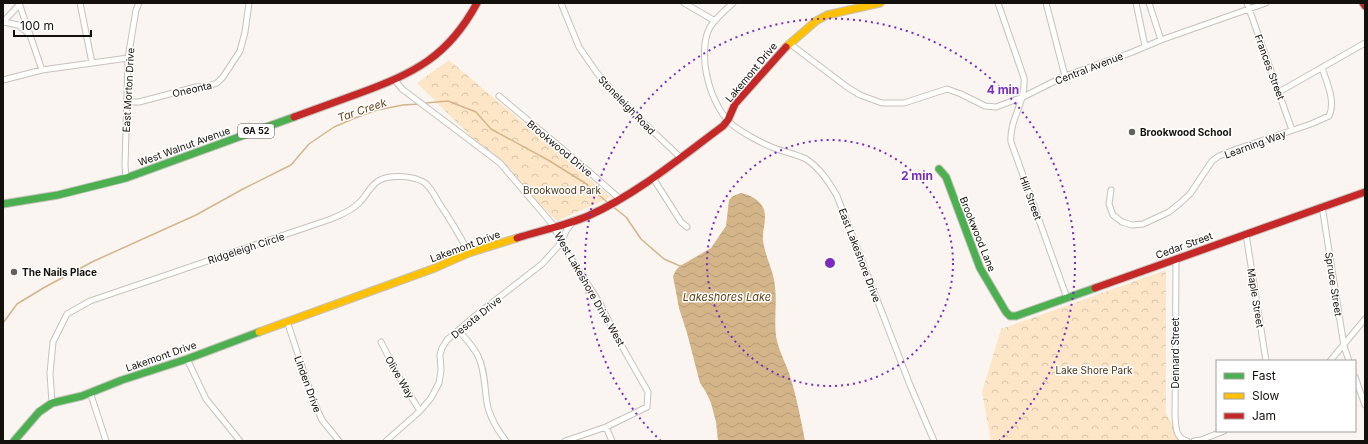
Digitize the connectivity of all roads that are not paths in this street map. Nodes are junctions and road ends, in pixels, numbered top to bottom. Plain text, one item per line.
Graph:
1 (80, 3) edge
2 (138, 3) edge
3 (249, 3) edge
4 (477, 3) edge
5 (561, 3) edge
6 (684, 3) edge
7 (733, 3) edge
8 (880, 3) edge
9 (998, 3) edge
10 (1046, 3) edge
11 (1136, 3) edge
12 (1149, 3) edge
13 (1247, 3) edge
14 (1266, 3) edge
15 (1363, 3) edge
16 (19, 4) edge
17 (1365, 6) edge
18 (1249, 9) junction
19 (715, 21) junction
20 (4, 22) edge
21 (29, 33) junction
22 (1161, 40) junction
23 (789, 43) junction
24 (1365, 43) edge
25 (1145, 46) junction
26 (128, 58) junction
27 (92, 63) junction
28 (1322, 68) junction
29 (42, 70) junction
30 (1065, 76) junction
31 (3, 80) edge
32 (395, 80) junction
33 (1279, 92) junction
34 (499, 96) dead end
35 (1023, 97) junction
36 (128, 102) junction
37 (728, 120) junction
38 (1292, 130) junction
39 (681, 158) junction
40 (939, 169) dead end
41 (126, 178) junction
42 (653, 178) junction
43 (1111, 190) dead end
44 (1365, 192) edge
45 (620, 199) junction
46 (3, 204) edge
47 (1322, 206) junction
48 (575, 220) junction
49 (554, 226) junction
50 (687, 227) dead end
51 (1246, 234) junction
52 (561, 243) junction
53 (469, 253) junction
54 (1176, 259) junction
55 (1067, 298) junction
56 (1010, 316) joint
57 (1365, 320) edge
58 (287, 321) junction
59 (459, 331) junction
60 (381, 342) dead end
61 (1344, 346) junction
62 (187, 359) junction
63 (1266, 360) edge
64 (1331, 360) edge
65 (1349, 360) edge
66 (1356, 380) edge
67 (90, 392) junction
68 (52, 403) junction
69 (1365, 405) edge
70 (420, 411) junction
71 (606, 427) junction
72 (1221, 432) edge
73 (14, 441) edge
74 (106, 441) edge
75 (240, 441) edge
76 (339, 441) edge
77 (386, 441) edge
78 (506, 441) edge
79 (565, 441) edge
80 (612, 441) edge
81 (934, 441) edge
82 (1187, 441) edge
83 (1194, 441) edge

1 - 27 street
2 - 26 street, East Morton Drive
3 - 36 street, Oneonta
4 - 32 street, West Walnut Avenue / GA 52
5 - 39 street, Stoneleigh Road
6 - 19 street
7 - 19 street
8 - 23 street, Lakemont Drive
9 - 35 street, Hill Street
10 - 30 street
11 - 25 street
12 - 22 street
13 - 18 street, Frances Street
14 - 18 street, Central Avenue
15 - 17 street
16 - 20 street
16 - 21 street
18 - 22 street, Central Avenue
18 - 33 street, Frances Street
19 - 37 street
20 - 21 street
21 - 29 street
22 - 25 street, Central Avenue
23 - 35 street, Central Avenue
23 - 37 street, Lakemont Drive
24 - 28 street
25 - 30 street, Central Avenue
26 - 27 street
26 - 36 street, East Morton Drive
27 - 29 street
28 - 33 street
28 - 38 street, Learning Way
29 - 31 street
30 - 35 street, Central Avenue
32 - 41 street, West Walnut Avenue / GA 52
32 - 49 street, West Lakeshore Drive West
33 - 38 street, Frances Street
34 - 45 street, Brookwood Drive
35 - 55 street, Hill Street
36 - 41 street, East Morton Drive
37 - 39 street, Lakemont Drive
37 - 81 street, East Lakeshore Drive
38 - 43 street, Learning Way
39 - 42 street, Lakemont Drive
40 - 56 street, Brookwood Lane
41 - 46 street, West Walnut Avenue / GA 52
42 - 45 street, Lakemont Drive
42 - 50 street
44 - 47 street, Cedar Street
45 - 48 street, Lakemont Drive
47 - 51 street, Cedar Street
47 - 61 street, Spruce Street
48 - 49 street, Lakemont Drive
48 - 52 street, Desota Drive
49 - 52 street, West Lakeshore Drive West
49 - 53 street, Lakemont Drive
51 - 54 street, Cedar Street
51 - 63 street, Maple Street
52 - 59 street, Desota Drive
52 - 71 street, West Lakeshore Drive West
53 - 58 street, Lakemont Drive
53 - 68 street, Ridgeleigh Circle
54 - 55 street, Cedar Street
54 - 82 street, Dennard Street
55 - 56 street, Cedar Street
57 - 61 street
58 - 62 street, Lakemont Drive
58 - 76 street, Linden Drive
59 - 70 street, Desota Drive
59 - 78 street
60 - 70 street, Olive Way
61 - 64 street
61 - 65 street, Spruce Street
62 - 67 street, Lakemont Drive
62 - 75 street
66 - 69 street
67 - 68 street, Lakemont Drive
67 - 74 street
68 - 73 street, Lakemont Drive
70 - 77 street, Desota Drive
71 - 79 street
71 - 80 street
72 - 83 street

